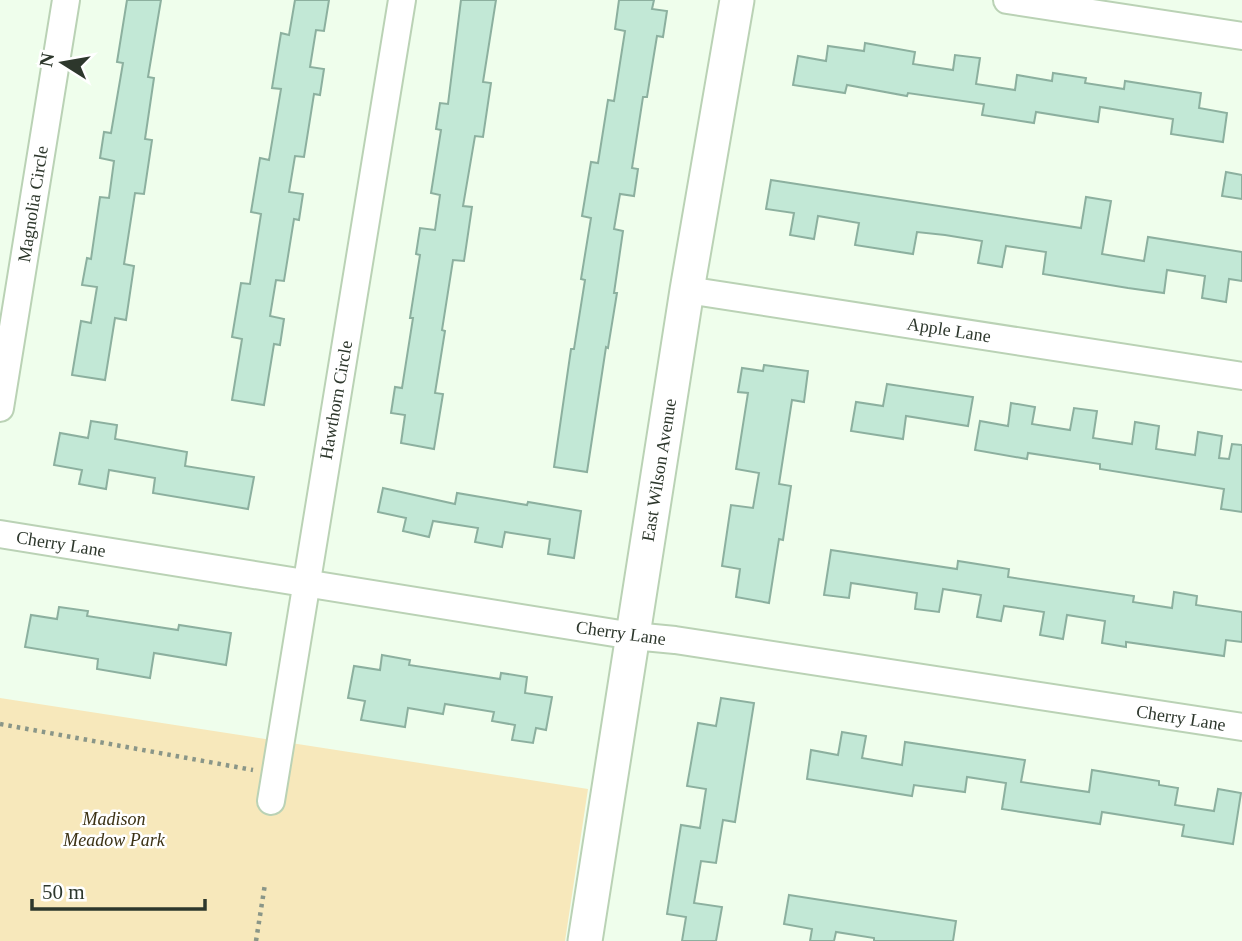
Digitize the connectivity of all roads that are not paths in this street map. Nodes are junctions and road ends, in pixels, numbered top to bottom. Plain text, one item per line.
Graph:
1 (66, 0) edge
2 (402, 0) edge
3 (737, 0) edge
4 (1007, 0) edge
5 (1242, 36) edge
6 (687, 290) junction
7 (1242, 376) edge
8 (0, 408) edge
9 (0, 534) edge
10 (305, 583) junction
11 (633, 636) junction
12 (1242, 727) edge
13 (271, 800) dead end
14 (585, 941) edge

1 - 8 street, Magnolia Circle
2 - 10 street, Hawthorn Circle
3 - 6 street, East Wilson Avenue
4 - 5 street
6 - 7 street, Apple Lane
6 - 11 street, East Wilson Avenue
9 - 10 street, Cherry Lane
10 - 11 street, Cherry Lane
10 - 13 street, Hawthorn Circle
11 - 12 street, Cherry Lane
11 - 14 street, East Wilson Avenue

